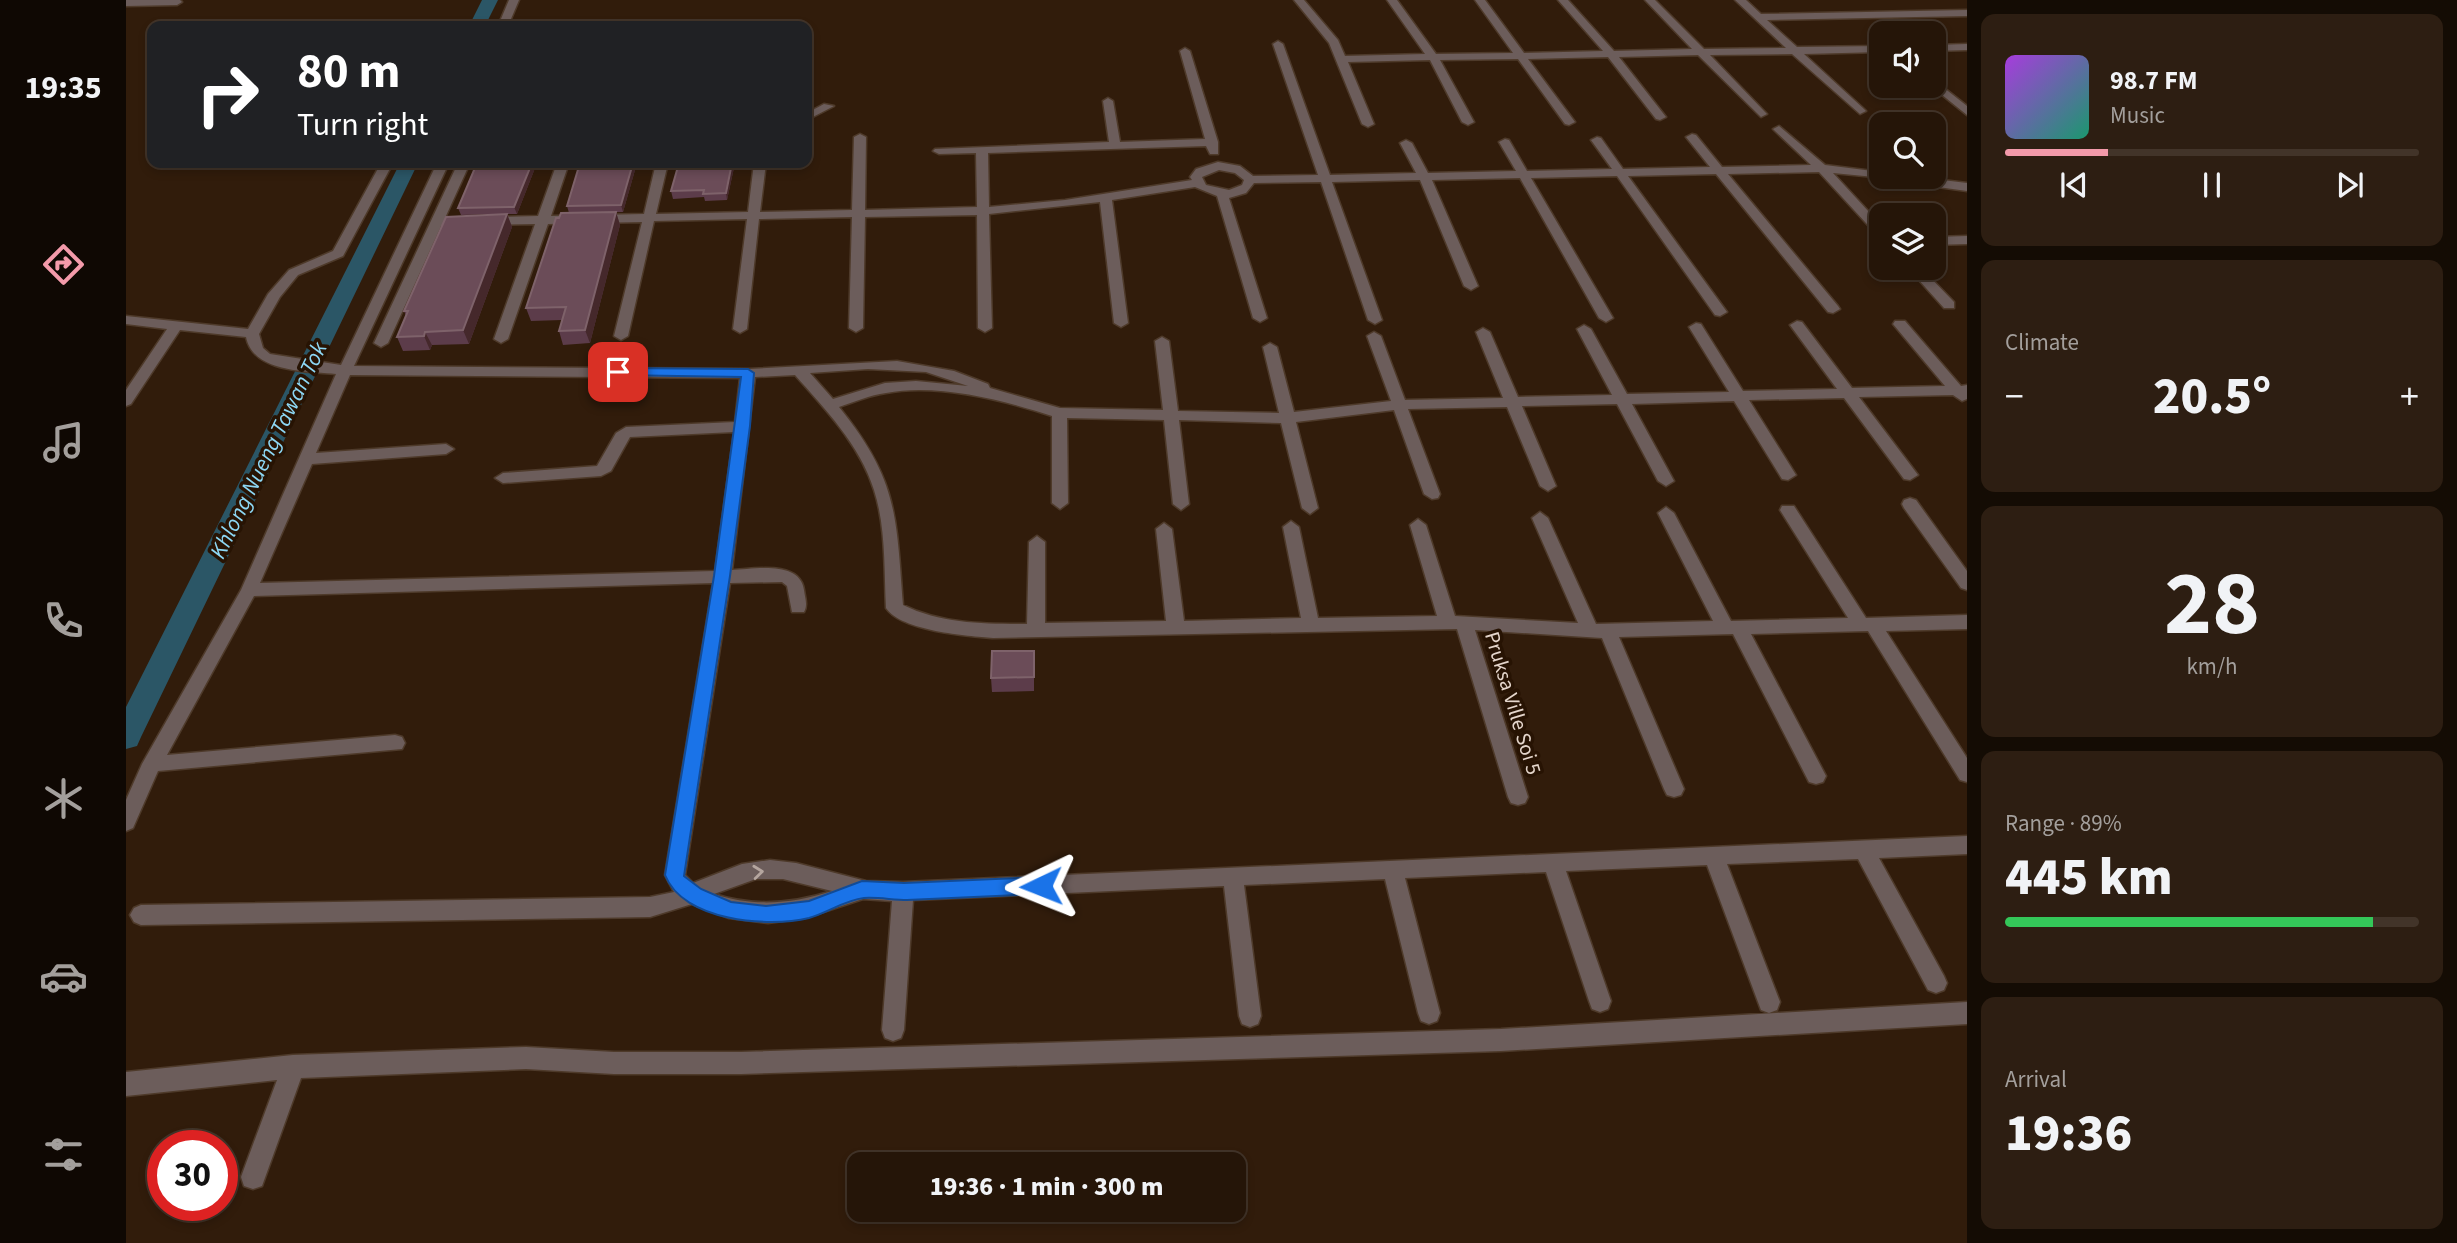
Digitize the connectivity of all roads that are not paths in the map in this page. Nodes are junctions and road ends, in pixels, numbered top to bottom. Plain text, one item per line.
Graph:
1 (514, 0) edge
2 (1299, 0) edge
3 (1392, 0) edge
4 (1479, 0) edge
5 (1563, 0) edge
6 (1650, 0) edge
7 (1740, 0) edge
8 (1928, 0) edge
9 (177, 2) dead end
10 (126, 3) edge
11 (1844, 8) dead end
12 (1948, 13) junction
13 (1967, 13) edge
14 (1853, 15) junction
15 (1762, 17) junction
16 (505, 21) edge
17 (1278, 44) dead end
18 (1967, 47) edge
19 (1946, 48) edge
20 (1869, 49) edge
21 (1185, 51) dead end
22 (1798, 51) junction
23 (1704, 53) junction
24 (1613, 55) junction
25 (1524, 57) junction
26 (1341, 59) junction
27 (1434, 59) junction
28 (1946, 94) edge
29 (1108, 101) dead end
30 (828, 106) dead end
31 (1860, 111) dead end
32 (1967, 112) edge
33 (812, 114) edge
34 (1761, 114) dead end
35 (1660, 117) dead end
36 (1468, 122) dead end
37 (1569, 122) dead end
38 (1368, 124) dead end
39 (1779, 129) dead end
40 (860, 137) dead end
41 (1692, 137) dead end
42 (1597, 140) dead end
43 (1212, 142) junction
44 (1505, 142) dead end
45 (1406, 143) dead end
46 (1115, 145) junction
47 (982, 149) junction
48 (939, 150) dead end
49 (1217, 166) junction
50 (384, 168) edge
51 (441, 168) edge
52 (462, 168) edge
53 (561, 168) edge
54 (661, 168) edge
55 (759, 168) edge
56 (1822, 168) junction
57 (1720, 170) junction
58 (1621, 172) junction
59 (1522, 174) junction
60 (1869, 174) edge
61 (1424, 176) junction
62 (1325, 178) junction
63 (1250, 180) junction
64 (1946, 181) edge
65 (1198, 183) junction
66 (1967, 187) edge
67 (1222, 194) junction
68 (1107, 198) junction
69 (983, 211) junction
70 (860, 213) junction
71 (754, 215) junction
72 (650, 217) junction
73 (543, 219) junction
74 (1869, 219) edge
75 (439, 222) junction
76 (1967, 240) edge
77 (1946, 241) edge
78 (1926, 280) edge
79 (1471, 286) dead end
80 (1949, 304) dead end
81 (1833, 309) dead end
82 (1720, 313) dead end
83 (1260, 318) dead end
84 (1606, 318) dead end
85 (126, 320) edge
86 (1375, 320) dead end
87 (1121, 323) dead end
88 (1900, 324) dead end
89 (1797, 325) dead end
90 (176, 327) junction
91 (1696, 327) dead end
92 (856, 328) dead end
93 (985, 328) dead end
94 (740, 329) dead end
95 (1584, 329) dead end
96 (1483, 332) dead end
97 (252, 334) junction
98 (621, 336) dead end
99 (1374, 336) dead end
100 (501, 339) dead end
101 (1162, 341) dead end
102 (381, 343) dead end
103 (1270, 347) dead end
104 (341, 368) junction
105 (800, 371) junction
106 (748, 373) junction
107 (995, 393) junction
108 (1849, 393) junction
109 (1964, 395) edge
110 (1739, 396) junction
111 (1622, 400) junction
112 (126, 401) edge
113 (1512, 402) junction
114 (830, 405) junction
115 (1399, 405) junction
116 (1059, 413) junction
117 (1171, 418) junction
118 (1286, 418) junction
119 (743, 426) junction
120 (446, 449) dead end
121 (305, 460) junction
122 (1788, 475) dead end
123 (1910, 475) dead end
124 (503, 478) dead end
125 (1666, 481) dead end
126 (1548, 486) dead end
127 (1433, 494) dead end
128 (1060, 503) dead end
129 (1181, 504) dead end
130 (1910, 504) dead end
131 (1310, 508) dead end
132 (1788, 510) dead end
133 (1666, 513) dead end
134 (1541, 518) dead end
135 (1418, 525) dead end
136 (1291, 527) dead end
137 (1164, 529) dead end
138 (1037, 542) dead end
139 (722, 576) junction
140 (1967, 584) edge
141 (249, 590) junction
142 (798, 607) dead end
143 (1456, 622) junction
144 (1967, 622) edge
145 (1311, 625) junction
146 (1867, 625) junction
147 (1176, 628) junction
148 (1732, 629) junction
149 (1036, 630) junction
150 (1599, 631) junction
151 (395, 744) dead end
152 (152, 764) junction
153 (1967, 774) edge
154 (1816, 776) dead end
155 (1674, 789) dead end
156 (1518, 797) dead end
157 (126, 822) edge
158 (1967, 845) edge
159 (1864, 849) junction
160 (1714, 856) junction
161 (1553, 864) junction
162 (1393, 871) junction
163 (1233, 878) junction
164 (862, 890) junction
165 (904, 891) junction
166 (695, 895) junction
167 (141, 915) dead end
168 (1936, 983) dead end
169 (1600, 1001) dead end
170 (1769, 1002) dead end
171 (1429, 1013) dead end
172 (1967, 1013) edge
173 (1250, 1016) dead end
174 (893, 1031) dead end
175 (293, 1067) junction
176 (126, 1084) edge
177 (253, 1177) dead end

1 - 16 street
2 - 26 street
3 - 27 street
4 - 25 street
5 - 24 street
6 - 23 street
7 - 15 street
8 - 12 street
9 - 10 street
11 - 14 street
12 - 13 street
12 - 14 street
14 - 15 street
15 - 22 street
17 - 62 street
18 - 19 street
20 - 22 street
21 - 43 street
22 - 23 street
22 - 31 street
23 - 24 street
23 - 34 street
24 - 25 street
24 - 35 street
25 - 27 street
25 - 37 street
26 - 27 street
26 - 38 street
27 - 36 street
28 - 32 street
29 - 46 street
30 - 33 street
39 - 56 street
40 - 70 street
41 - 57 street
42 - 58 street
43 - 46 street
43 - 49 street
44 - 59 street
45 - 61 street
46 - 47 street
47 - 48 street
47 - 69 street
49 - 63 street
49 - 65 street
50 - 97 street
51 - 104 street
52 - 75 street
53 - 73 street
54 - 72 street
55 - 71 street
56 - 57 street
56 - 60 street
56 - 74 street
57 - 58 street
57 - 81 street
58 - 59 street
58 - 82 street
59 - 61 street
59 - 84 street
61 - 62 street
61 - 79 street
62 - 63 street
62 - 86 street
63 - 67 street
64 - 66 street
65 - 67 street
65 - 68 street
67 - 83 street
68 - 69 street
68 - 87 street
69 - 70 street
69 - 93 street
70 - 71 street
70 - 92 street
71 - 72 street
71 - 94 street
72 - 73 street
72 - 98 street
73 - 75 street
73 - 100 street
75 - 102 street
76 - 77 street
78 - 80 street
85 - 90 street
88 - 109 street
89 - 108 street
90 - 97 street
90 - 112 street
91 - 110 street
95 - 111 street
96 - 113 street
97 - 104 street
99 - 115 street
101 - 117 street
103 - 118 street
104 - 106 street
104 - 121 street
105 - 106 street
105 - 107 street
105 - 114 street
106 - 119 street
107 - 114 street
107 - 116 street
108 - 109 street
108 - 110 street
108 - 123 street
110 - 111 street
110 - 122 street
111 - 113 street
111 - 125 street
113 - 115 street
113 - 126 street
114 - 149 street
115 - 118 street
115 - 127 street
116 - 117 street
116 - 128 street
117 - 118 street
117 - 129 street
118 - 131 street
119 - 124 street
119 - 139 street
120 - 121 street
121 - 141 street
130 - 140 street
132 - 146 street
133 - 148 street
134 - 150 street
135 - 143 street, Pruksa Ville Soi 5
136 - 145 street
137 - 147 street
138 - 149 street
139 - 141 street
139 - 142 street
139 - 166 street
141 - 152 street
143 - 145 street
143 - 150 street
143 - 156 street, Pruksa Ville Soi 5
144 - 146 street
145 - 147 street
146 - 148 street
146 - 153 street
147 - 149 street
148 - 150 street
148 - 154 street
150 - 155 street
151 - 152 street
152 - 157 street
158 - 159 street
159 - 160 street
159 - 168 street
160 - 161 street
160 - 170 street
161 - 162 street
161 - 169 street
162 - 163 street
162 - 171 street
163 - 165 street
163 - 173 street
164 - 165 street
164 - 166 street
166 -> 164 street
165 - 174 street
166 - 167 street
172 - 175 street
175 - 176 street
175 - 177 street

